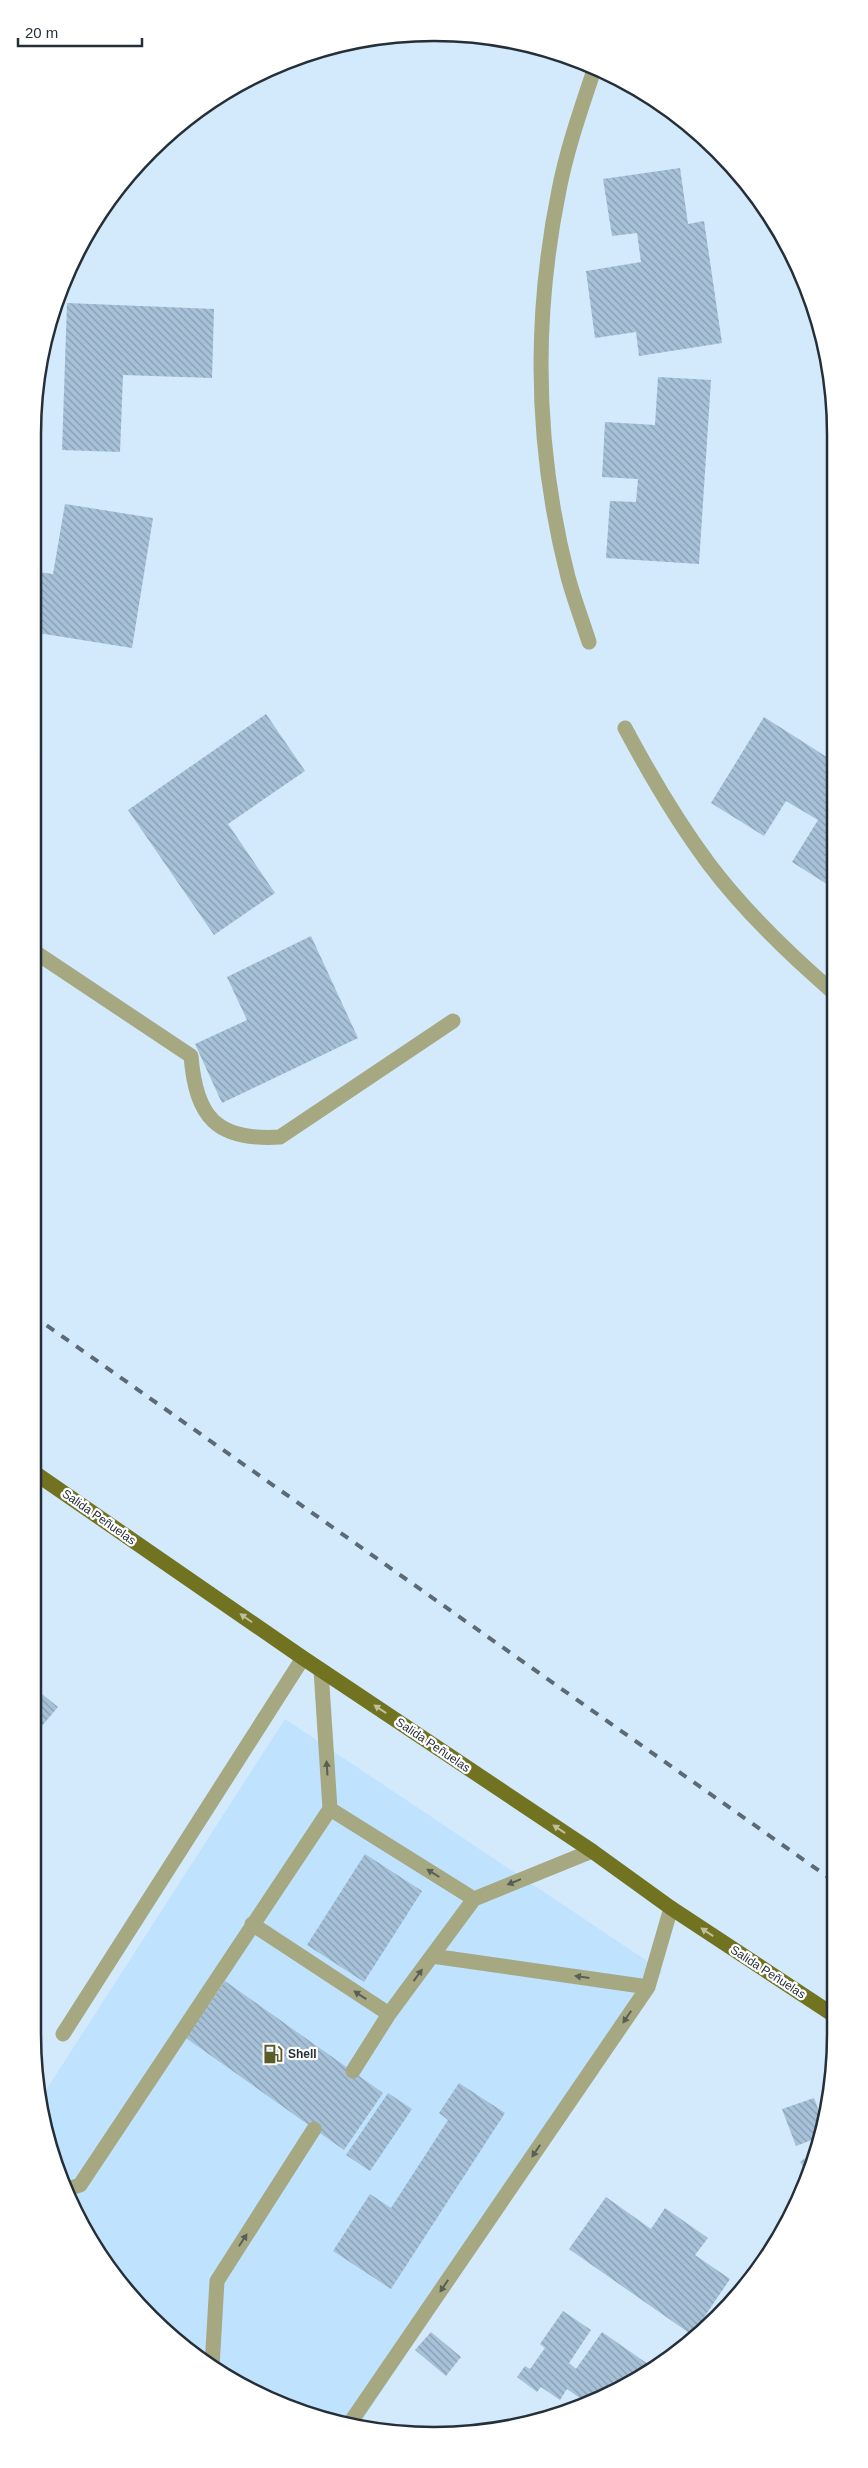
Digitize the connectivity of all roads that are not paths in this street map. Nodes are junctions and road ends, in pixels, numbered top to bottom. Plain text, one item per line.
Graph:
1 (592, 75) edge
2 (588, 642) dead end
3 (625, 728) dead end
4 (41, 956) edge
5 (827, 987) edge
6 (453, 1021) dead end
7 (41, 1477) edge
8 (303, 1658) junction
9 (321, 1670) junction
10 (330, 1809) junction
11 (592, 1851) junction
12 (474, 1899) junction
13 (671, 1908) junction
14 (252, 1924) junction
15 (432, 1956) junction
16 (648, 1987) junction
17 (827, 2010) edge
18 (389, 2014) junction
19 (62, 2034) dead end
20 (353, 2071) dead end
21 (314, 2129) dead end
22 (72, 2187) edge
23 (212, 2358) edge
24 (353, 2418) edge

1 - 2 lane
3 - 5 lane
4 - 6 lane
8 -> 7 main road, Salida Peñuelas
8 - 9 main road, Salida Peñuelas
8 - 19 lane
10 -> 9 lane
11 -> 9 main road, Salida Peñuelas
12 -> 10 lane
10 - 14 lane
11 -> 12 lane
11 - 13 main road, Salida Peñuelas
12 - 15 lane
13 - 16 lane
17 -> 13 main road, Salida Peñuelas
18 -> 14 lane
14 - 22 lane
16 -> 15 lane
18 -> 15 lane
16 -> 24 lane
18 - 20 lane
23 -> 21 lane

